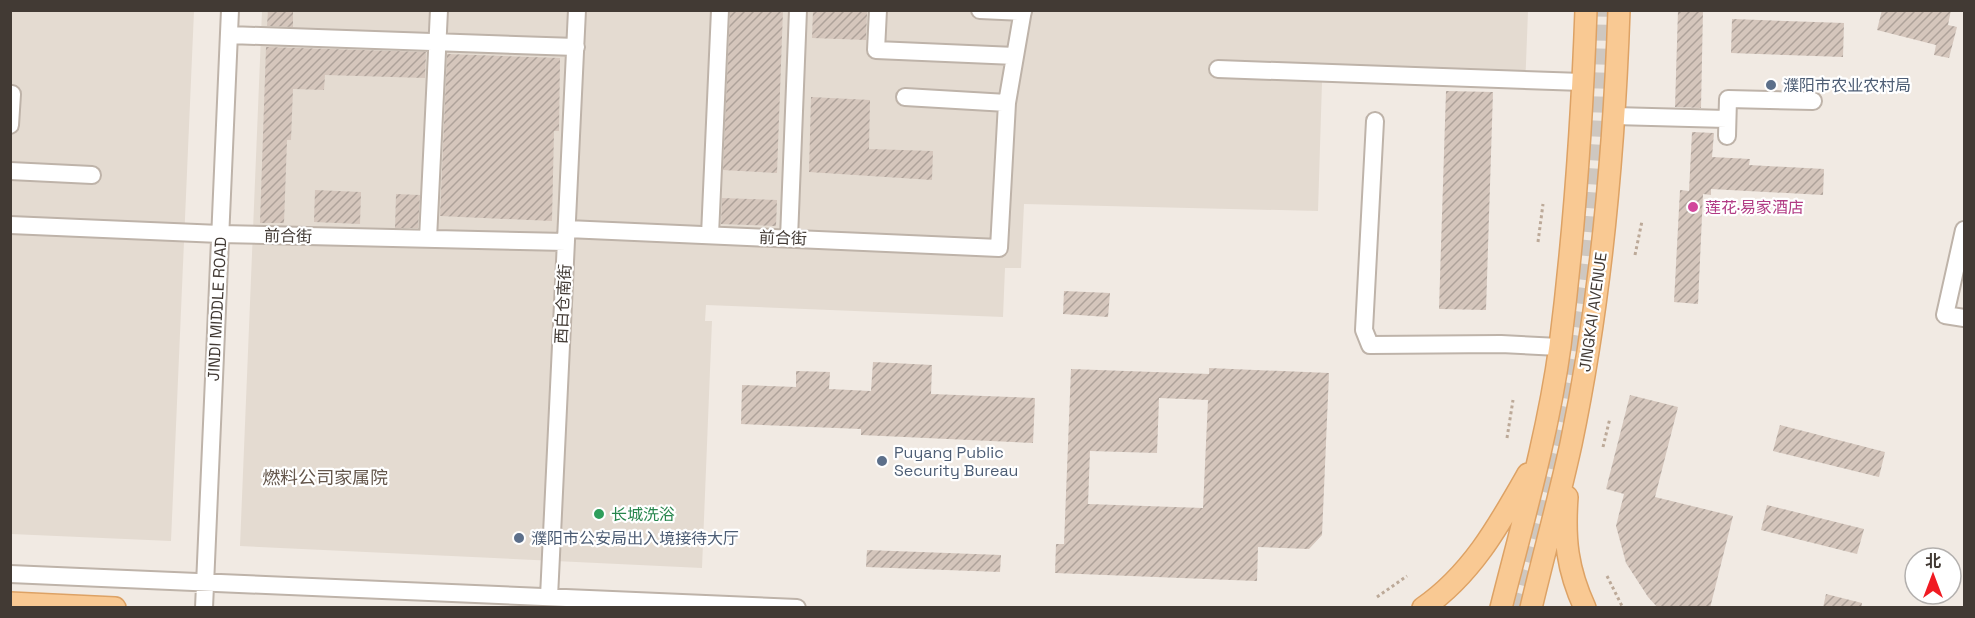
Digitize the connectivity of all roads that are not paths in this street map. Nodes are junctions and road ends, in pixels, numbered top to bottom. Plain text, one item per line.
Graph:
1 (230, 10) edge
2 (439, 10) edge
3 (577, 10) edge
4 (720, 10) edge
5 (798, 10) edge
6 (878, 10) edge
7 (980, 10) edge
8 (1586, 10) edge
9 (1619, 10) edge
10 (1023, 11) edge
11 (229, 35) junction
12 (437, 42) junction
13 (576, 47) junction
14 (1015, 56) junction
15 (1218, 69) dead end
16 (1582, 82) junction
17 (12, 94) edge
18 (905, 98) dead end
19 (1813, 101) dead end
20 (1007, 103) junction
21 (1614, 116) junction
22 (1375, 121) dead end
23 (10, 125) edge
24 (10, 171) edge
25 (92, 175) dead end
26 (10, 225) edge
27 (1965, 230) edge
28 (220, 234) junction
29 (710, 235) junction
30 (566, 236) junction
31 (789, 238) junction
32 (428, 239) junction
33 (1965, 318) edge
34 (1559, 347) junction
35 (1570, 447) junction
36 (1539, 456) junction
37 (10, 574) edge
38 (205, 582) junction
39 (549, 597) junction
40 (10, 603) edge
41 (115, 608) edge
42 (204, 608) edge
43 (797, 608) edge
44 (1423, 608) edge
45 (1502, 608) edge
46 (1531, 608) edge
47 (1585, 608) edge

1 - 11 street, JINDI MIDDLE ROAD
2 - 12 street
3 - 13 street, 西白仓南街
4 - 29 street
5 - 31 street
6 - 14 street
7 - 10 street
8 - 16 main road, JINGKAI AVENUE
9 - 21 main road, JINGKAI AVENUE
10 - 14 street
11 - 12 street
11 - 28 street, JINDI MIDDLE ROAD
12 - 13 street
12 - 32 street
13 - 30 street, 西白仓南街
14 - 20 street
15 - 16 street
16 - 34 main road, JINGKAI AVENUE
17 - 23 street
18 - 20 street
19 - 21 street
20 - 31 street, 前合街
21 - 35 main road, JINGKAI AVENUE
22 - 34 street
24 - 25 street
26 - 28 street, 前合街
27 - 33 street
28 - 32 street, 前合街
28 - 38 street, JINDI MIDDLE ROAD
29 - 30 street, 前合街
29 - 31 street, 前合街
30 - 32 street, 前合街
30 - 39 street, 西白仓南街
34 - 36 main road, JINGKAI AVENUE
35 - 46 main road, JINGKAI AVENUE
35 - 47 main road
36 - 44 main road
36 - 45 main road, JINGKAI AVENUE
37 - 38 street
38 - 39 street
38 - 42 street, JINDI MIDDLE ROAD
39 - 43 street
40 - 41 main road

